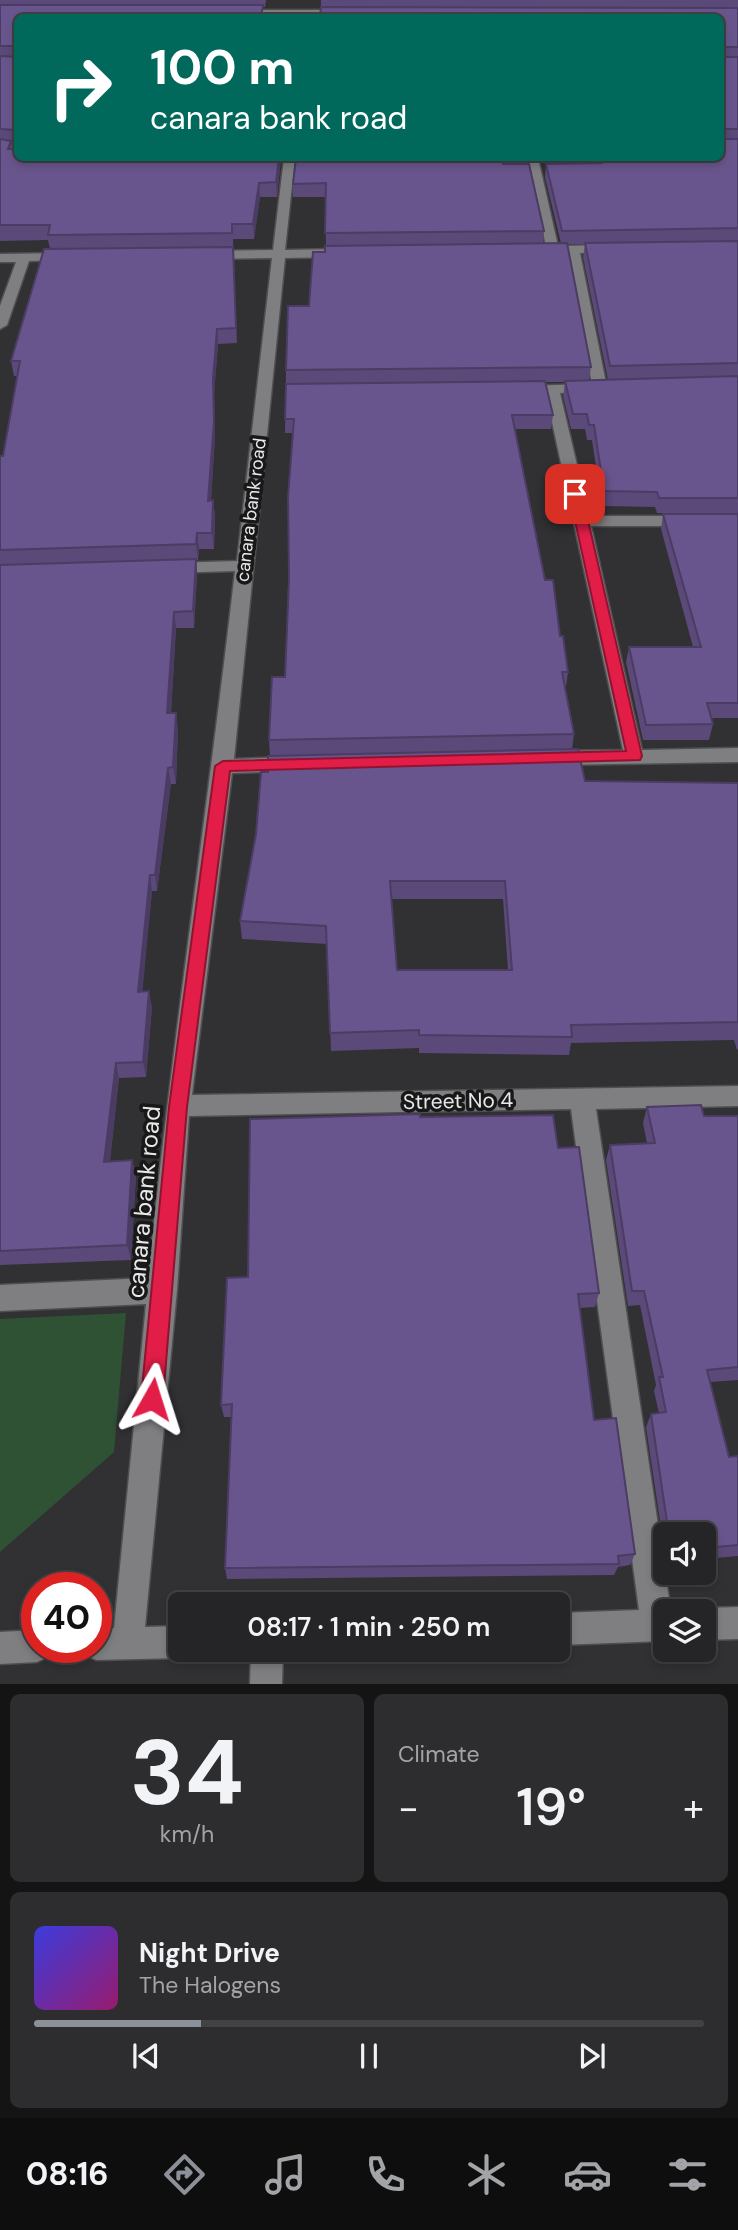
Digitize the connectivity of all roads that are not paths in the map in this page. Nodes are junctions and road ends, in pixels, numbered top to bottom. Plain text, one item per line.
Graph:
1 (229, 13) edge
2 (356, 13) edge
3 (266, 14) edge
4 (330, 14) edge
5 (289, 161) edge
6 (533, 161) edge
7 (573, 249) junction
8 (628, 249) edge
9 (526, 250) edge
10 (553, 250) junction
11 (281, 253) junction
12 (349, 253) edge
13 (186, 255) edge
14 (78, 257) edge
15 (0, 258) edge
16 (24, 258) junction
17 (0, 324) edge
18 (552, 389) junction
19 (497, 390) edge
20 (581, 521) junction
21 (738, 521) edge
22 (245, 566) junction
23 (150, 569) edge
24 (738, 755) edge
25 (634, 756) junction
26 (529, 759) edge
27 (320, 764) edge
28 (223, 766) junction
29 (738, 1096) edge
30 (582, 1099) junction
31 (178, 1107) junction
32 (163, 1290) junction
33 (0, 1298) edge
34 (657, 1599) edge
35 (738, 1623) edge
36 (716, 1624) edge
37 (653, 1625) edge
38 (570, 1629) edge
39 (168, 1642) edge
40 (128, 1643) junction
41 (112, 1644) edge
42 (21, 1647) edge
43 (0, 1648) edge
44 (267, 1662) edge
45 (266, 1684) edge

1 - 3 street
2 - 4 street
5 - 11 street, canara bank road
6 - 10 street
7 - 8 street
7 - 10 street
7 - 18 street
9 - 10 street
11 - 12 street
11 - 13 street
11 - 22 street, canara bank road
14 - 16 street
15 - 16 street
16 - 17 street
18 - 19 street
18 - 20 street
20 - 21 street
20 - 25 street
22 - 23 street
22 - 28 street, canara bank road
24 - 25 street
25 - 26 street
27 - 28 street
28 - 31 street, canara bank road
29 - 30 street, Street No 4
30 - 31 street, Street No 4
30 - 34 street
31 - 32 street, canara bank road
32 - 33 street
32 - 40 street, canara bank road
35 - 36 street
37 - 38 street
39 - 40 street
40 - 41 street
42 - 43 street
44 - 45 street

